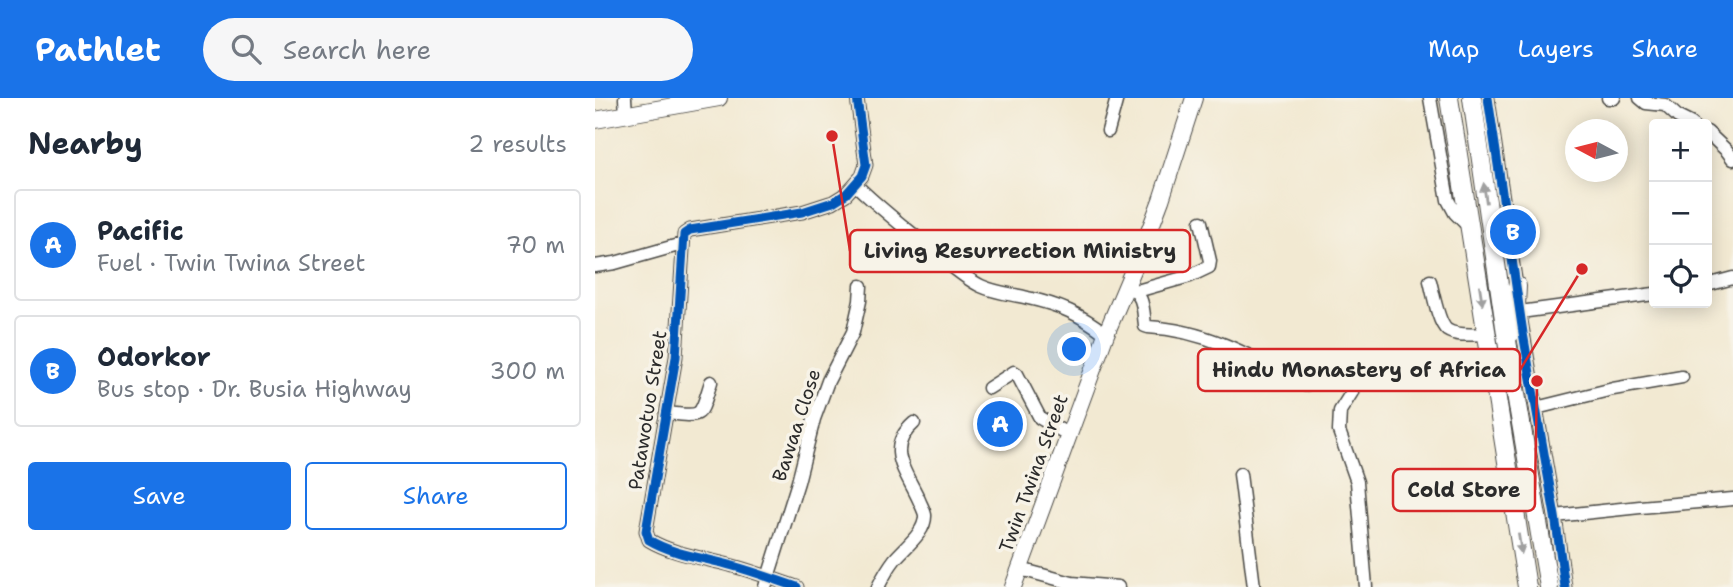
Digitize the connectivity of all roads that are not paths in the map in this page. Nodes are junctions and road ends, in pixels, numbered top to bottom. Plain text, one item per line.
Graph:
1 (625, 98) edge
2 (719, 98) edge
3 (857, 98) edge
4 (1117, 98) edge
5 (1194, 98) edge
6 (1430, 98) edge
7 (1449, 98) edge
8 (1456, 98) edge
9 (1472, 98) edge
10 (1488, 98) edge
11 (1608, 98) edge
12 (1614, 98) edge
13 (1640, 98) edge
14 (1656, 101) edge
15 (626, 115) junction
16 (1682, 119) edge
17 (595, 120) edge
18 (1108, 131) dead end
19 (1712, 136) edge
20 (1478, 142) junction
21 (1733, 159) edge
22 (855, 184) junction
23 (1201, 222) dead end
24 (1470, 228) junction
25 (683, 244) junction
26 (595, 266) edge
27 (1733, 278) edge
28 (1430, 281) dead end
29 (1712, 284) edge
30 (861, 285) dead end
31 (1517, 286) joint
32 (1132, 288) junction
33 (1649, 294) edge
34 (1515, 319) junction
35 (1106, 334) junction
36 (1487, 334) junction
37 (1682, 377) dead end
38 (711, 382) dead end
39 (1305, 385) dead end
40 (989, 388) dead end
41 (1352, 392) dead end
42 (1536, 408) junction
43 (666, 413) junction
44 (914, 423) dead end
45 (1069, 435) junction
46 (1240, 474) dead end
47 (1733, 499) edge
48 (1555, 516) junction
49 (1020, 569) junction
50 (766, 582) edge
51 (797, 587) edge
52 (878, 587) edge
53 (1013, 587) edge
54 (1118, 587) edge
55 (1254, 587) edge
56 (1366, 587) edge
57 (1527, 587) edge
58 (1549, 587) edge
59 (1565, 587) edge

1 - 15 street
2 - 15 main road
3 - 22 street
4 - 18 street
5 - 32 main road, Twin Twina Street
6 - 24 street
7 - 24 highway
8 - 20 highway
9 - 20 highway
10 - 31 street
11 - 12 street
13 - 14 street
14 - 16 street
15 - 17 main road
19 - 21 street
34 -> 20 highway
22 - 25 street
22 - 35 street
23 - 32 street
24 -> 36 highway
25 - 26 street
25 - 43 street, Patawotuo Street
27 - 29 street
28 - 36 street
30 - 50 street, Bawaa Close
31 - 34 highway
32 - 35 main road, Twin Twina Street
32 - 39 street
33 - 34 street
34 - 42 street
34 - 58 highway
35 - 45 main road, Twin Twina Street
36 -> 57 highway
37 - 42 street
38 - 43 street
40 - 45 street
41 - 56 street
42 - 48 street
43 - 50 street, Patawotuo Street
44 - 52 street
45 - 49 main road, Twin Twina Street
46 - 55 street
47 - 48 street
48 - 59 street
49 - 53 main road, Twin Twina Street
49 - 54 street
50 - 51 street, Patawotuo Street

